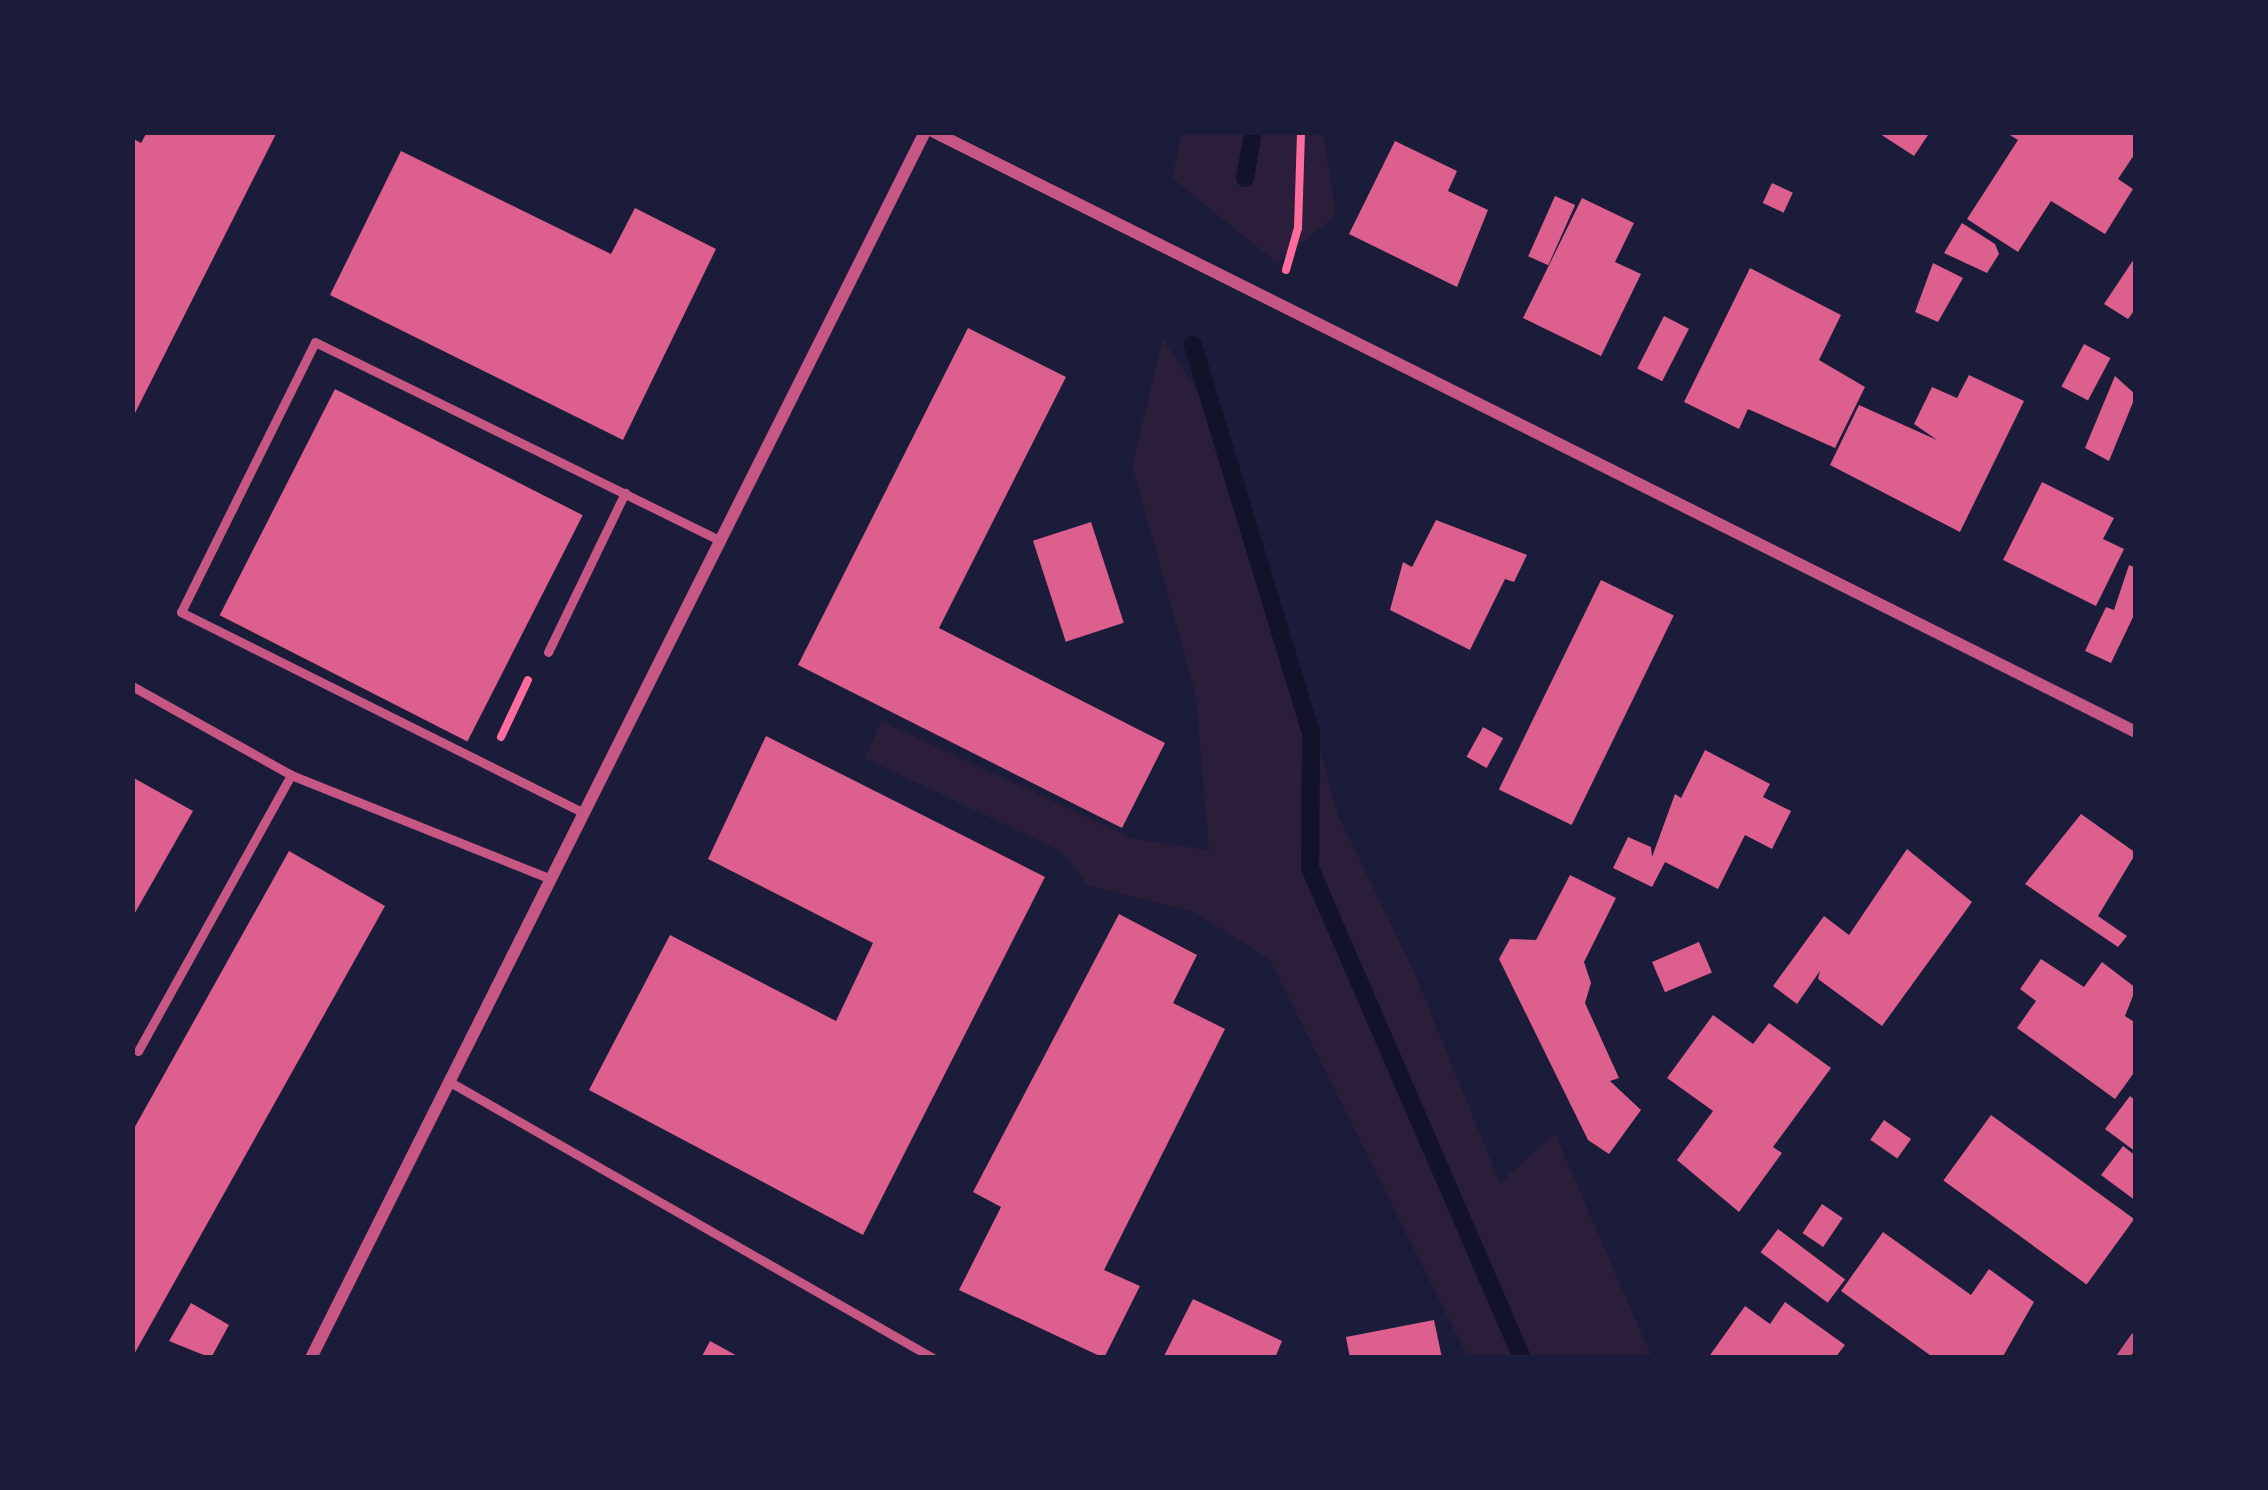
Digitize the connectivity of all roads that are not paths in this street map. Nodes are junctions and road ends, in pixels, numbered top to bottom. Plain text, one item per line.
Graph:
1 (930, 132) edge
2 (625, 494) junction
3 (721, 541) junction
4 (548, 652) road end
5 (132, 686) edge
6 (2136, 732) edge
7 (290, 775) junction
8 (584, 813) junction
9 (551, 879) junction
10 (138, 1051) dead end
11 (450, 1082) junction
12 (2136, 1338) edge
13 (311, 1358) edge
14 (933, 1358) edge
15 (2122, 1358) edge

1 - 3 street
1 - 6 street
2 - 3 lane
2 - 4 lane
2 - 8 lane
3 - 8 street
5 - 7 lane
7 - 9 lane
7 - 10 lane
8 - 9 street
9 - 11 street
11 - 13 street
11 - 14 lane
12 - 15 street

